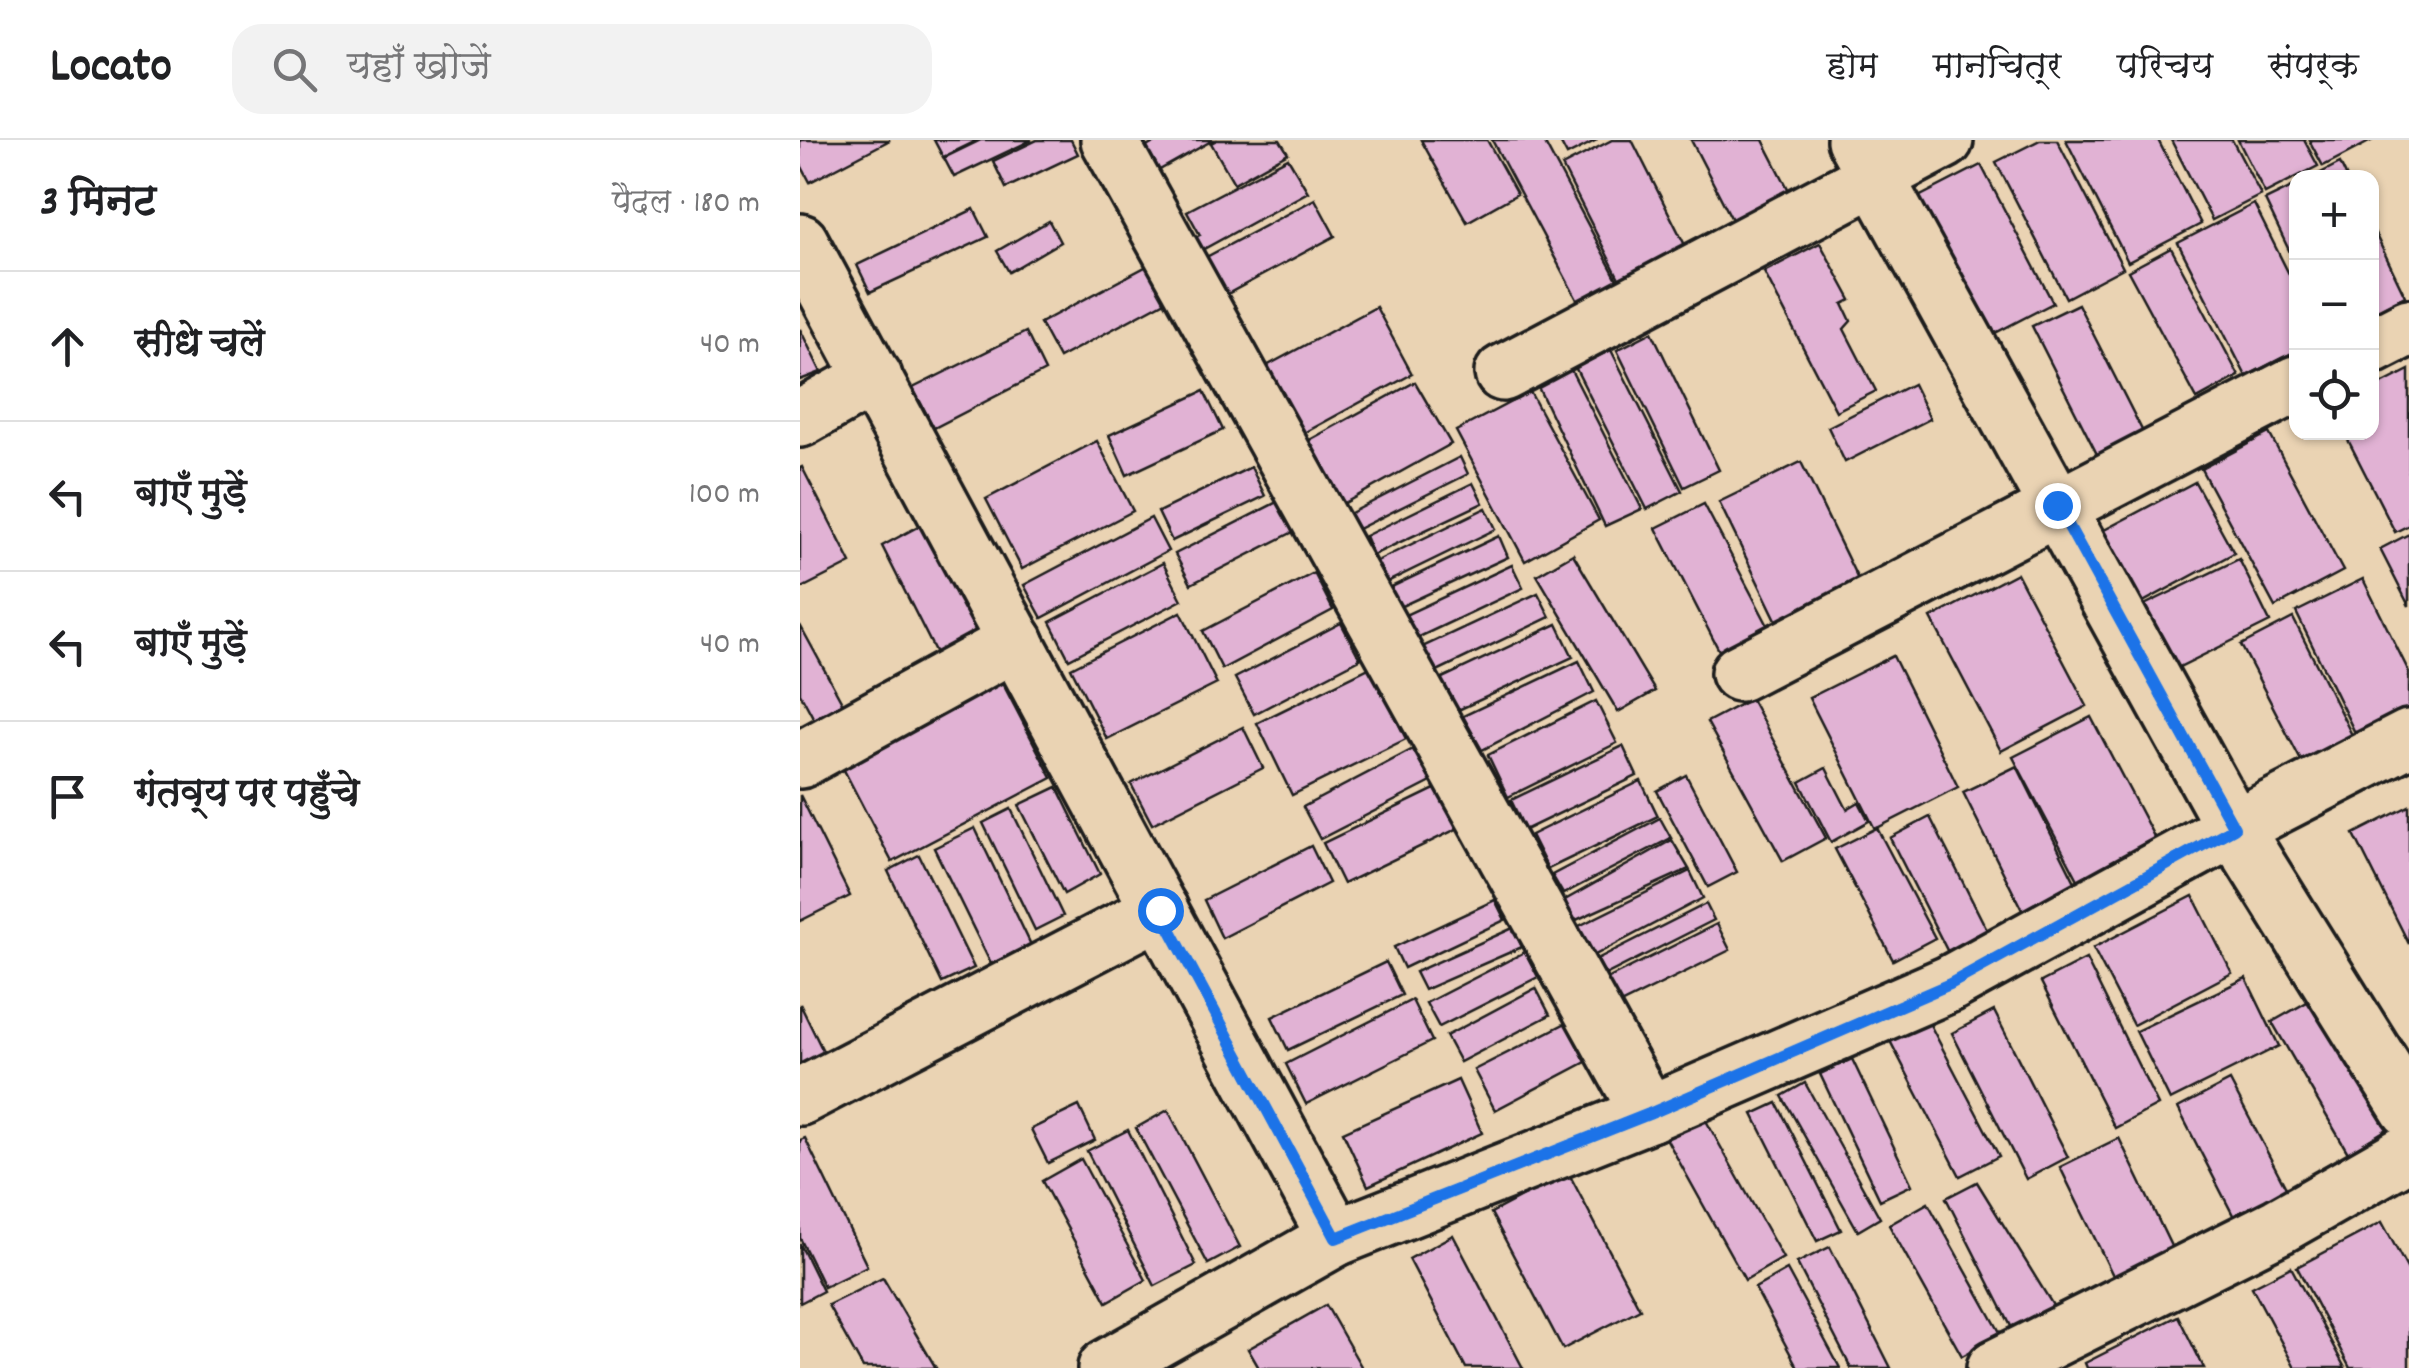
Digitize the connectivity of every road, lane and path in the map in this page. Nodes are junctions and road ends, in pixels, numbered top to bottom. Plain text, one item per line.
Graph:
1 (1108, 140) edge
2 (1946, 140) edge
3 (1866, 158) edge
4 (800, 242) edge
5 (2409, 326) edge
6 (2379, 342) edge
7 (1503, 372) dead end
8 (874, 377) junction
9 (2289, 388) edge
10 (800, 418) edge
11 (2057, 505) junction
12 (1016, 642) junction
13 (1739, 673) dead end
14 (2409, 738) edge
15 (800, 760) edge
16 (2234, 828) junction
17 (1160, 910) junction
18 (800, 1097) edge
19 (2409, 1108) edge
20 (1649, 1114) junction
21 (2409, 1152) edge
22 (1336, 1238) junction
23 (1106, 1368) edge
24 (1995, 1368) edge

1 - 20 street
2 - 3 street
3 - 7 street
3 - 11 street
4 - 8 street
5 - 6 street
8 - 10 street
8 - 12 street
9 - 11 street
11 - 13 street
11 - 16 street
12 - 15 street
12 - 17 street
14 - 16 street
16 - 19 street
16 - 20 street
17 - 18 street
17 - 22 street
20 - 22 street
21 - 24 street
22 - 23 street

